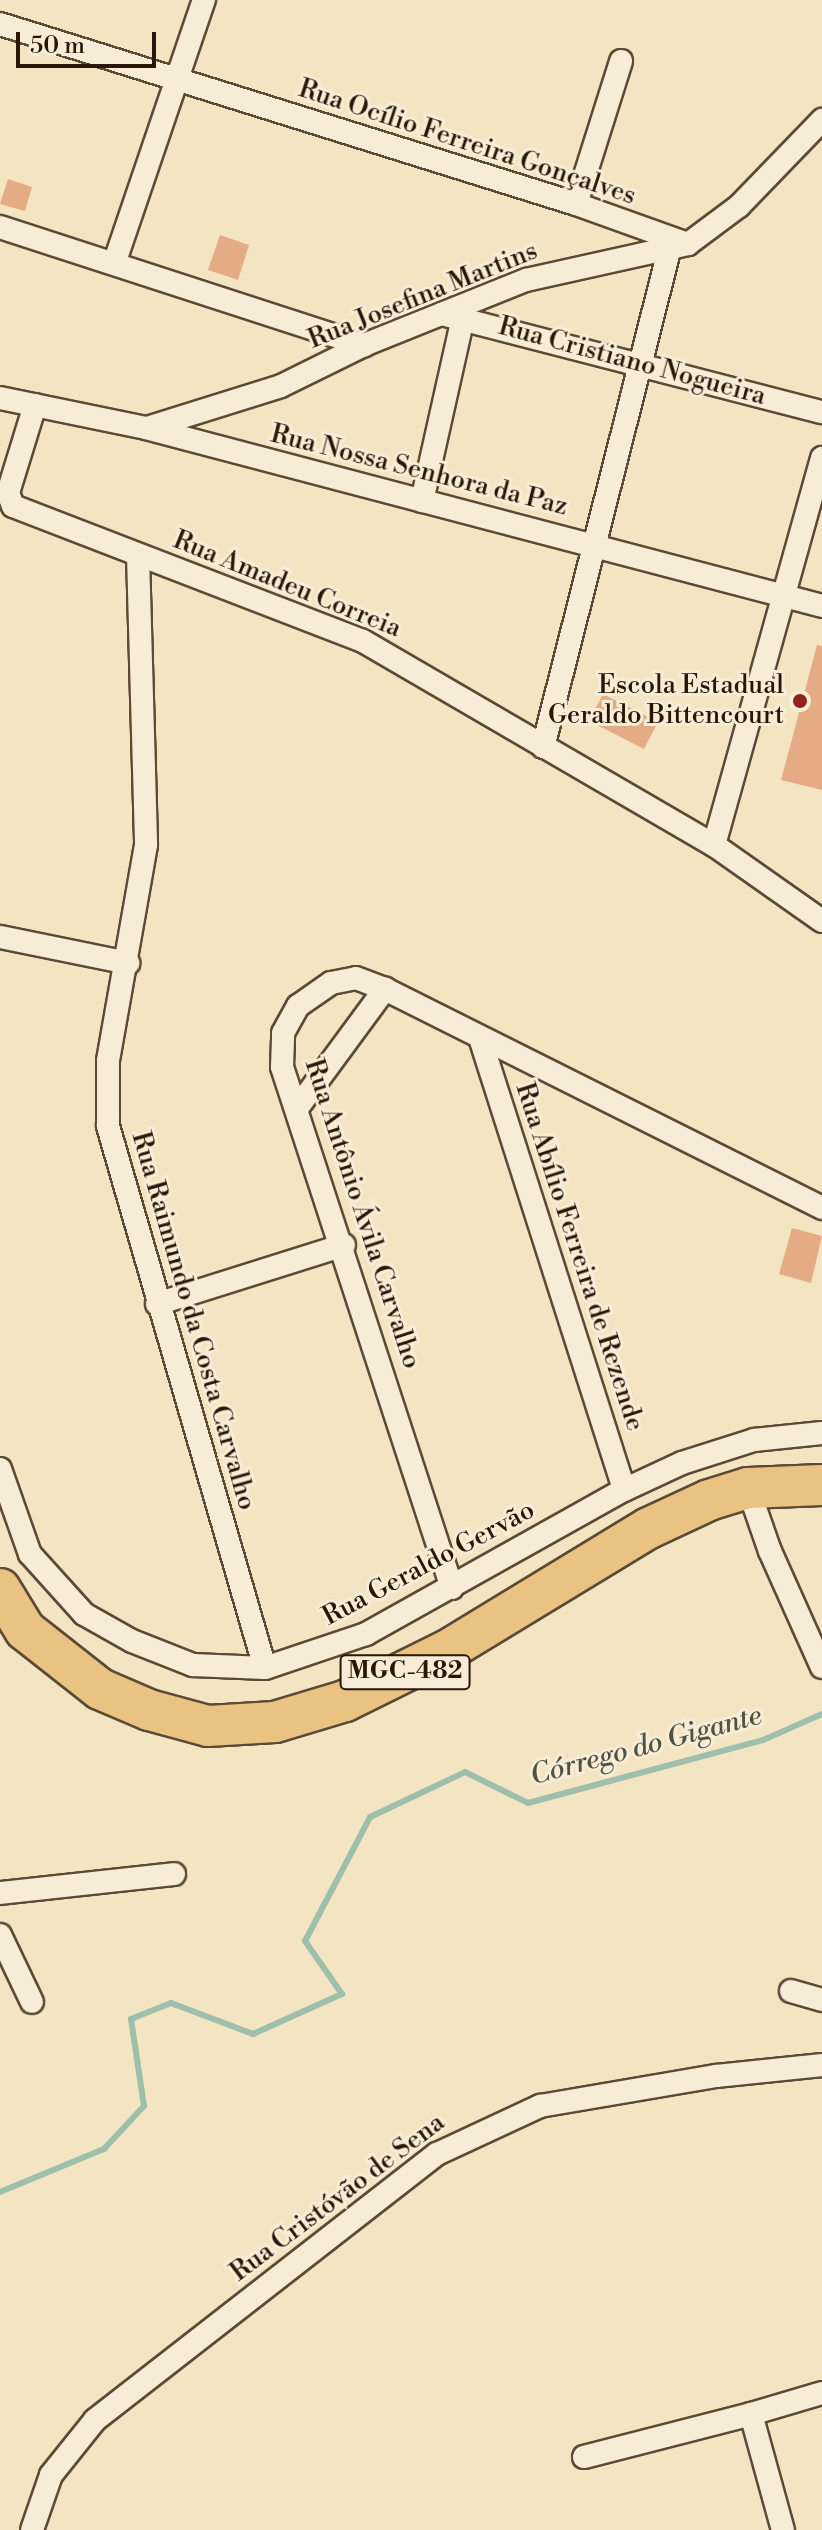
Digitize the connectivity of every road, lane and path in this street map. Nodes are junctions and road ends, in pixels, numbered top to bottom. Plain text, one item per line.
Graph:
1 (204, 0) edge
2 (0, 24) edge
3 (621, 61) dead end
4 (175, 81) junction
5 (822, 120) edge
6 (576, 204) junction
7 (0, 227) edge
8 (678, 248) junction
9 (115, 261) junction
10 (452, 316) junction
11 (364, 345) junction
12 (644, 362) junction
13 (0, 398) edge
14 (35, 405) junction
15 (822, 412) edge
16 (146, 428) junction
17 (822, 458) edge
18 (422, 501) junction
19 (597, 545) junction
20 (138, 555) junction
21 (786, 596) junction
22 (822, 606) edge
23 (543, 747) junction
24 (714, 845) junction
25 (822, 921) edge
26 (0, 937) edge
27 (128, 963) junction
28 (385, 989) junction
29 (481, 1041) junction
30 (298, 1107) junction
31 (822, 1208) edge
32 (344, 1245) junction
33 (157, 1304) junction
34 (822, 1433) edge
35 (0, 1469) edge
36 (822, 1485) edge
37 (748, 1488) junction
38 (624, 1490) junction
39 (452, 1588) junction
40 (0, 1589) edge
41 (822, 1667) edge
42 (265, 1668) junction
43 (174, 1874) dead end
44 (0, 1893) edge
45 (0, 1935) edge
46 (791, 1991) dead end
47 (822, 2000) edge
48 (32, 2002) dead end
49 (822, 2065) edge
50 (822, 2393) edge
51 (751, 2414) junction
52 (584, 2457) dead end
53 (32, 2530) edge
54 (783, 2530) edge

1 - 4 street
2 - 4 street, Rua Ocílio Ferreira Gonçalves
3 - 6 street
4 - 6 street, Rua Ocílio Ferreira Gonçalves
4 - 9 street
5 - 8 street, Rua Josefina Martins
6 - 8 street, Rua Ocílio Ferreira Gonçalves
7 - 9 street
8 - 10 street, Rua Josefina Martins
8 - 12 street
9 - 11 street
10 - 11 street, Rua Josefina Martins
10 - 12 street, Rua Cristiano Nogueira
10 - 18 street
11 - 16 street, Rua Josefina Martins
12 - 15 street, Rua Cristiano Nogueira
12 - 19 street
13 - 14 street, Rua Nossa Senhora da Paz
14 - 16 street, Rua Nossa Senhora da Paz
14 - 20 street, Rua Amadeu Correia
16 - 18 street, Rua Nossa Senhora da Paz
17 - 21 street
18 - 19 street, Rua Nossa Senhora da Paz
19 - 21 street, Rua Nossa Senhora da Paz
19 - 23 street
20 - 23 street, Rua Amadeu Correia
20 - 27 street, Rua Raimundo da Costa Carvalho
21 - 22 street, Rua Nossa Senhora da Paz
21 - 24 street
23 - 24 street, Rua Amadeu Correia
24 - 25 street, Rua Amadeu Correia
26 - 27 street
27 - 33 street, Rua Raimundo da Costa Carvalho
28 - 29 street, Rua Antônio Ávila Carvalho
28 - 30 street
28 - 30 street, Rua Antônio Ávila Carvalho
29 - 31 street, Rua Antônio Ávila Carvalho
29 - 38 street, Rua Abílio Ferreira de Rezende
30 - 32 street, Rua Antônio Ávila Carvalho
32 - 33 street
32 - 39 street, Rua Antônio Ávila Carvalho
33 - 42 street, Rua Raimundo da Costa Carvalho
34 - 38 street, Rua Geraldo Gervão
35 - 42 street, Rua Geraldo Gervão
36 - 37 highway, MGC-482
37 - 40 highway, MGC-482
37 - 41 street
38 - 39 street, Rua Geraldo Gervão
39 - 42 street, Rua Geraldo Gervão
43 - 44 street
45 - 48 street
46 - 47 street
49 - 53 street, Rua Cristóvão de Sena
50 - 51 street
51 - 52 street
51 - 54 street

